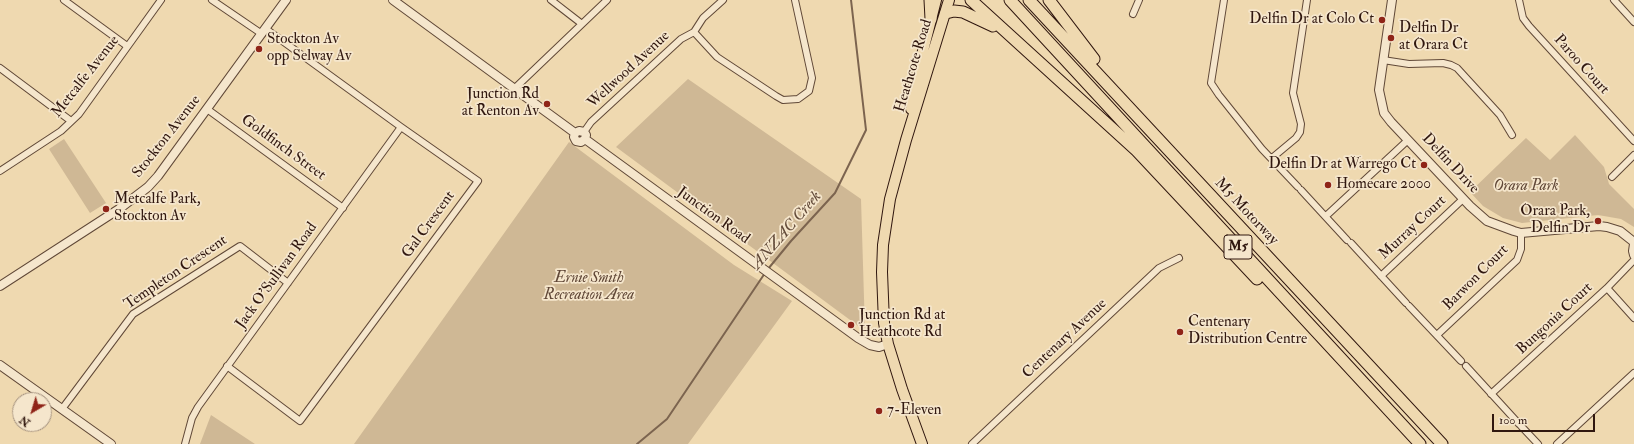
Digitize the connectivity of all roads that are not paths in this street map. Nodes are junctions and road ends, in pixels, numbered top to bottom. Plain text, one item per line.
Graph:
1 (64, 0) edge
2 (161, 0) edge
3 (212, 0) edge
4 (286, 0) edge
5 (392, 0) edge
6 (551, 0) edge
7 (607, 0) edge
8 (723, 0) edge
9 (795, 0) edge
10 (930, 0) edge
11 (936, 0) edge
12 (949, 0) edge
13 (971, 0) edge
14 (1010, 0) edge
15 (1029, 0) edge
16 (1049, 0) edge
17 (1139, 0) edge
18 (1224, 0) edge
19 (1307, 0) edge
20 (1392, 0) edge
21 (1519, 0) edge
22 (1614, 0) edge
23 (946, 13) junction
24 (1133, 14) dead end
25 (931, 19) junction
26 (1634, 22) edge
27 (582, 24) junction
28 (264, 32) junction
29 (694, 32) junction
30 (1012, 38) junction
31 (127, 46) junction
32 (1383, 60) junction
33 (0, 68) edge
34 (514, 89) junction
35 (207, 109) junction
36 (71, 121) junction
37 (401, 128) junction
38 (1512, 134) dead end
39 (581, 135) junction
40 (906, 140) junction
41 (1408, 140) junction
42 (1634, 141) edge
43 (1634, 155) edge
44 (1272, 158) junction
45 (1180, 163) junction
46 (0, 171) edge
47 (1612, 177) dead end
48 (1463, 199) junction
49 (343, 208) junction
50 (1326, 216) junction
51 (1521, 233) junction
52 (1634, 243) edge
53 (1634, 255) edge
54 (1179, 258) dead end
55 (1634, 260) edge
56 (1381, 276) junction
57 (288, 283) junction
58 (0, 286) edge
59 (1607, 288) junction
60 (1634, 318) edge
61 (1436, 335) junction
62 (888, 344) junction
63 (1460, 361) dead end
64 (0, 365) edge
65 (227, 366) junction
66 (1466, 366) dead end
67 (1634, 373) edge
68 (1372, 391) junction
69 (1491, 394) junction
70 (62, 409) junction
71 (111, 444) edge
72 (185, 444) edge
73 (922, 444) edge
74 (972, 444) edge
75 (1420, 444) edge
76 (1442, 444) edge
77 (1538, 444) edge
78 (1557, 444) edge

1 - 31 street
2 - 31 street, Metcalfe Avenue
3 - 28 street, Gal Crescent
4 - 28 street, Stockton Avenue
5 - 34 street, Junction Road
6 - 27 street
7 - 27 street
8 - 29 street, Wellwood Avenue
9 - 29 street
10 - 25 highway
11 - 25 main road, Heathcote Road
12 - 23 main road, Heathcote Road
13 - 30 highway
14 - 68 highway, M5 Motorway / M5
15 - 45 highway, M5 Motorway / M5
16 - 45 highway
17 - 24 street
18 - 44 street, Murray Court
19 - 44 street
20 - 32 street, Delfin Drive
21 - 42 street, Paroo Court
22 - 26 street
23 - 30 highway
23 - 40 main road, Heathcote Road
25 - 40 main road, Heathcote Road
27 - 34 street
28 - 35 street, Stockton Avenue
28 - 37 street, Gal Crescent
29 - 39 street, Wellwood Avenue
30 - 68 highway
31 - 36 street, Metcalfe Avenue
32 - 38 street
32 - 41 street, Delfin Drive
33 - 36 street
34 - 39 street, Junction Road
35 - 49 street, Goldfinch Street
35 - 58 street, Stockton Avenue
36 - 46 street, Metcalfe Avenue
37 - 49 street, Jack O'Sullivan Road
37 - 65 street, Gal Crescent
39 - 62 street, Junction Road
40 - 62 main road, Heathcote Road
41 - 48 street, Delfin Drive
41 - 50 street
43 - 47 street
44 - 50 street, Murray Court
45 - 76 highway, M5 Motorway / M5
48 - 51 street, Delfin Drive
48 - 56 street, Murray Court
49 - 57 street, Jack O'Sullivan Road
50 - 56 street, Murray Court
51 - 52 street, Delfin Drive
51 - 61 street, Barwon Court
52 - 53 street
54 - 74 street, Centenary Avenue
55 - 59 street, Bungonia Court
56 - 61 street, Murray Court
57 - 65 street, Jack O'Sullivan Road
57 - 70 street, Templeton Crescent
59 - 60 street
59 - 69 street, Bungonia Court
61 - 63 street
62 - 73 main road, Heathcote Road
64 - 70 street
65 - 72 street, Jack O'Sullivan Road
66 - 69 street
67 - 78 street
68 - 75 highway, M5 Motorway / M5
69 - 77 street
70 - 71 street

